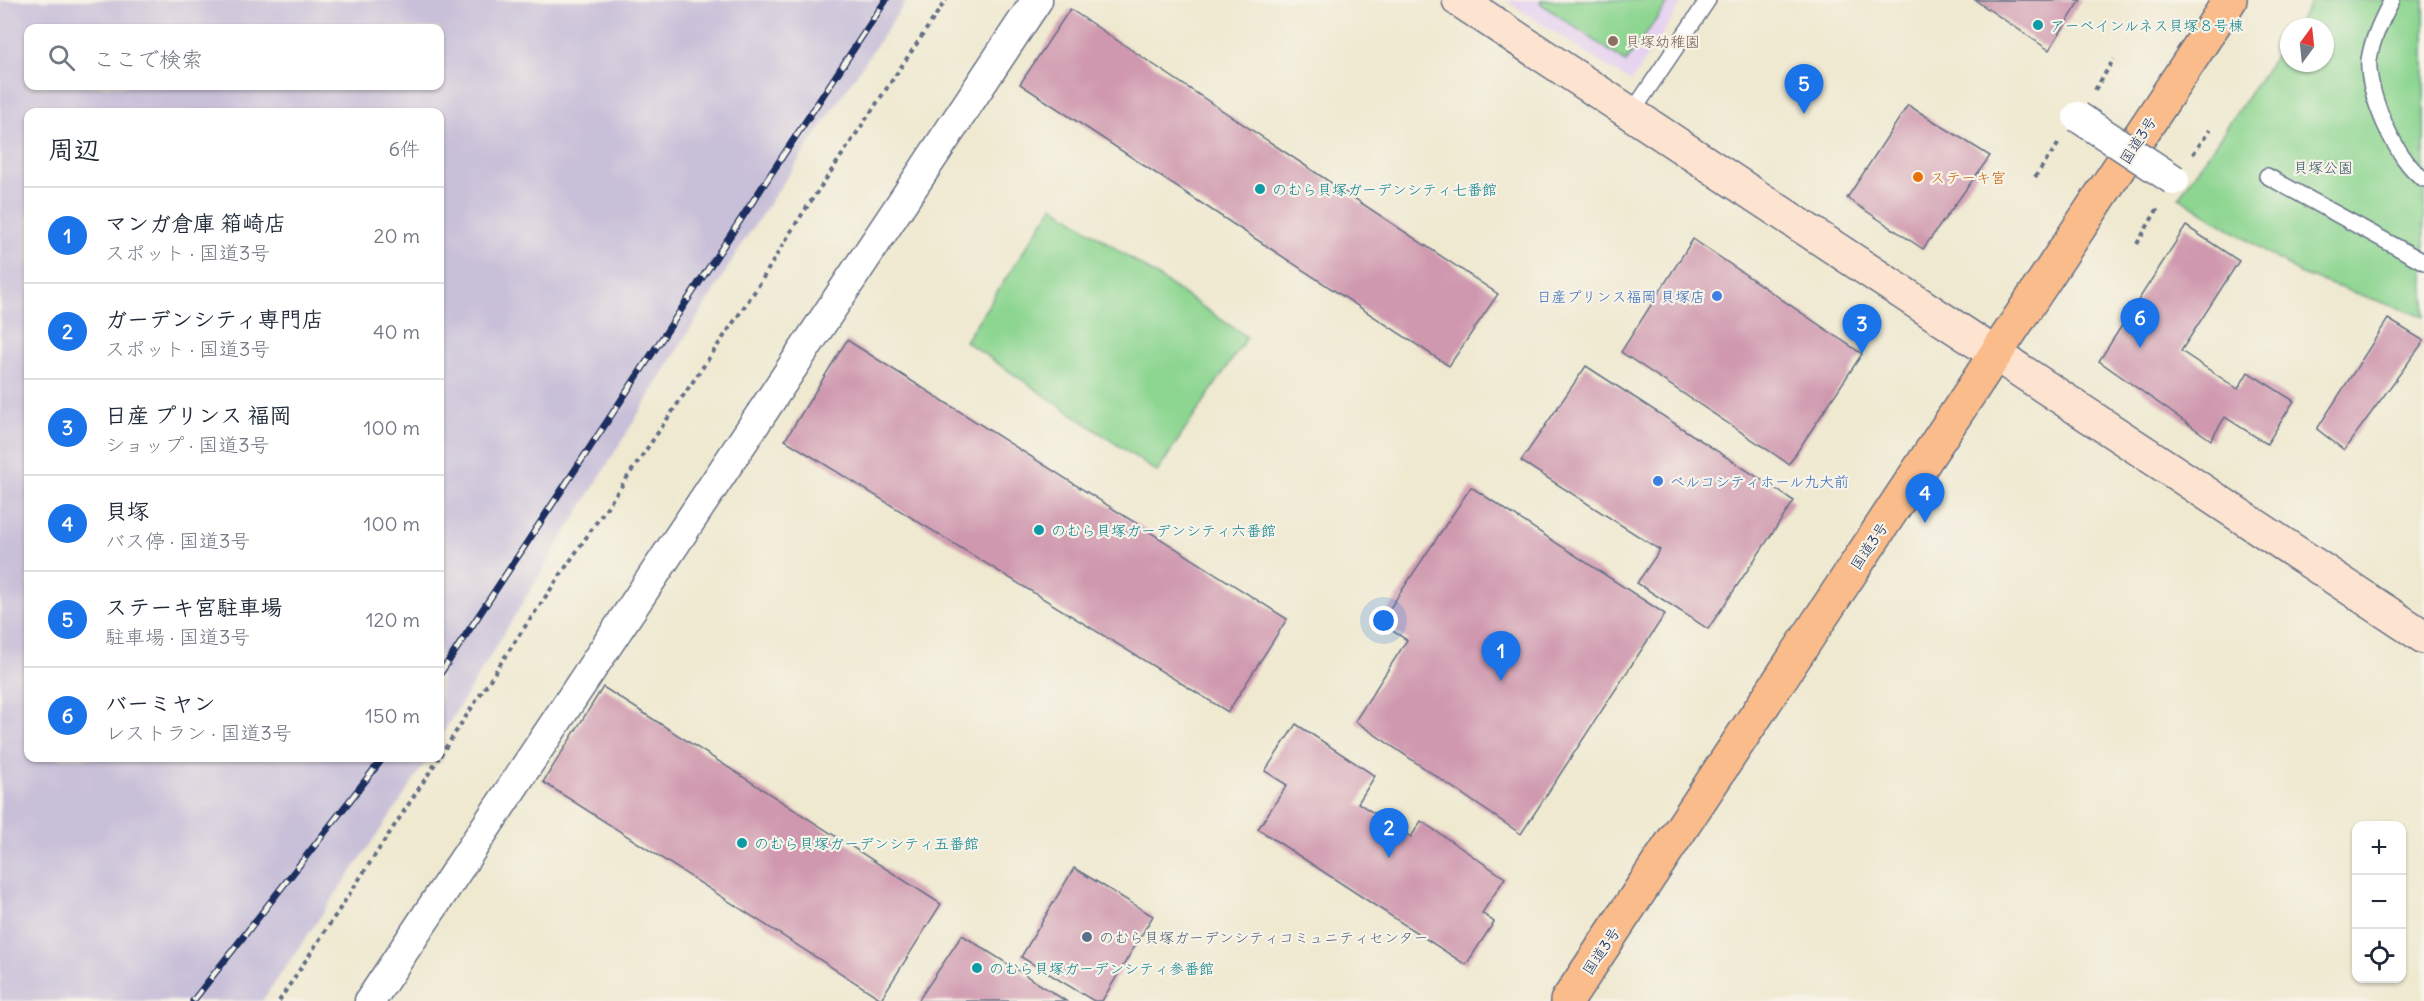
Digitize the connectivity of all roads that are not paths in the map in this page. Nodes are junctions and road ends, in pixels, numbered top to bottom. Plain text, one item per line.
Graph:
1 (1037, 0) edge
2 (1459, 0) edge
3 (1708, 0) edge
4 (2230, 0) edge
5 (2392, 0) edge
6 (1631, 114) junction
7 (2078, 117) dead end
8 (2268, 177) dead end
9 (2424, 179) edge
10 (2174, 180) dead end
11 (2424, 262) edge
12 (1995, 356) junction
13 (2424, 637) edge
14 (370, 1001) edge
15 (1568, 1001) edge

1 - 14 street
2 - 6 street
3 - 6 lane
4 - 12 highway, 国道3号
5 - 9 lane
6 - 12 street
7 - 10 street, bridge
8 - 11 lane
12 - 13 street
12 - 15 highway, 国道3号

